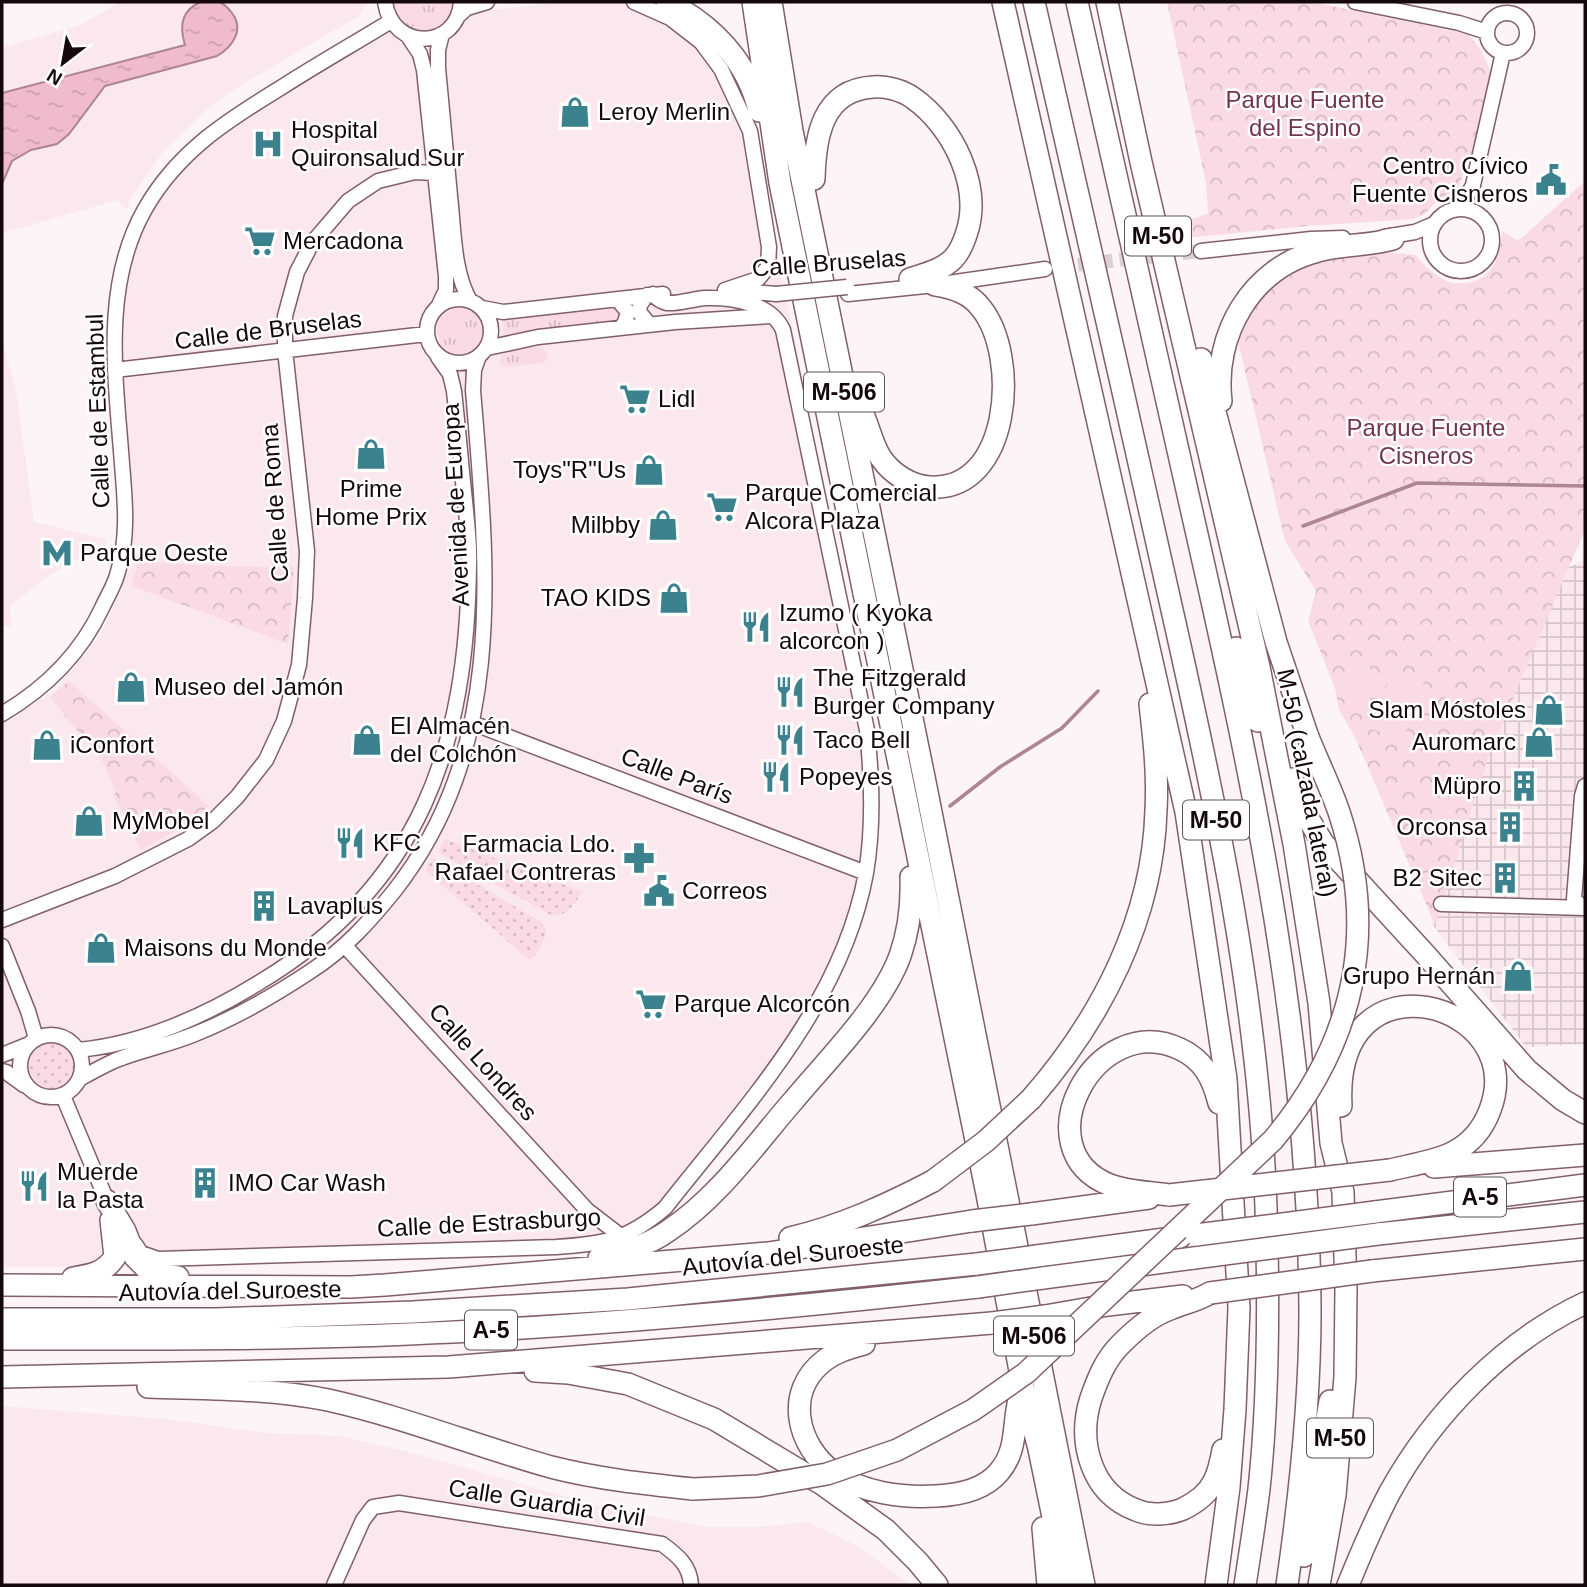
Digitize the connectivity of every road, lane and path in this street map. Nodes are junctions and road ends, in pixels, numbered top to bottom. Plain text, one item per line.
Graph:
1 (386, 2) edge
2 (487, 2) edge
3 (634, 2) edge
4 (667, 2) edge
5 (753, 2) edge
6 (771, 2) edge
7 (784, 2) edge
8 (1003, 2) edge
9 (1032, 2) edge
10 (1077, 2) edge
11 (1109, 2) edge
12 (1355, 2) edge
13 (1526, 2) edge
14 (460, 9) edge
15 (1517, 16) junction
16 (391, 21) junction
17 (1487, 32) junction
18 (442, 34) junction
19 (408, 36) junction
20 (1503, 53) junction
21 (434, 173) junction
22 (814, 179) junction
23 (780, 183) junction
24 (1473, 185) junction
25 (1460, 209) junction
26 (1481, 215) junction
27 (1434, 224) junction
28 (1384, 238) junction
29 (1432, 250) junction
30 (1201, 251) tunnel mouth
31 (1045, 268) tunnel mouth
32 (967, 278) junction
33 (910, 279) junction
34 (935, 285) junction
35 (725, 290) junction
36 (848, 290) junction
37 (650, 295) junction
38 (777, 298) junction
39 (618, 300) junction
40 (476, 304) junction
41 (750, 304) junction
42 (439, 305) junction
43 (771, 316) junction
44 (675, 322) junction
45 (649, 324) junction
46 (621, 328) junction
47 (426, 334) junction
48 (285, 350) junction
49 (483, 352) junction
50 (438, 357) junction
51 (115, 370) junction
52 (863, 414) junction
53 (1100, 430) junction
54 (1195, 523) junction
55 (1276, 642) junction
56 (1259, 667) junction
57 (884, 699) junction
58 (2, 714) edge
59 (472, 723) junction
60 (925, 782) junction
61 (1585, 786) edge
62 (1294, 844) junction
63 (866, 873) junction
64 (1441, 904) dead end
65 (1584, 908) edge
66 (2, 920) edge
67 (2, 946) edge
68 (345, 946) junction
69 (32, 1042) junction
70 (78, 1050) junction
71 (2, 1055) edge
72 (2, 1071) edge
73 (81, 1078) junction
74 (27, 1087) junction
75 (63, 1096) junction
76 (1585, 1113) edge
77 (1331, 1143) junction
78 (1232, 1153) junction
79 (1585, 1155) edge
80 (1390, 1170) junction
81 (1585, 1185) edge
82 (1343, 1192) junction
83 (1169, 1195) junction
84 (107, 1201) junction
85 (587, 1210) junction
86 (1585, 1212) edge
87 (125, 1231) junction
88 (622, 1237) junction
89 (589, 1244) junction
90 (1585, 1249) edge
91 (696, 1259) junction
92 (527, 1275) junction
93 (2, 1285) edge
94 (30, 1286) junction
95 (256, 1286) junction
96 (1210, 1293) junction
97 (1585, 1303) edge
98 (2, 1319) edge
99 (1238, 1324) junction
100 (898, 1332) junction
101 (2, 1339) edge
102 (449, 1367) junction
103 (2, 1377) edge
104 (27, 1377) junction
105 (1023, 1387) junction
106 (1031, 1422) junction
107 (334, 1585) edge
108 (691, 1585) edge
109 (937, 1585) edge
110 (1048, 1585) edge
111 (1067, 1585) edge
112 (1084, 1585) edge
113 (1216, 1585) edge
114 (1245, 1585) edge
115 (1287, 1585) edge
116 (1299, 1585) edge
117 (1320, 1585) edge
118 (1348, 1585) edge

1 - 16 street
2 - 14 street
3 - 35 street
4 - 23 highway
5 - 23 highway, M-506
6 - 60 highway, M-506
7 - 22 highway
8 - 53 highway
9 - 114 highway, M-50
10 - 54 highway, M-50
11 - 55 highway
11 - 56 highway, M-50 (calzada lateral) / M-50
12 - 17 street
13 - 15 street
14 - 18 street
15 - 17 street
15 - 20 street
16 - 19 street
16 - 51 street, Calle de Estambul
17 - 20 street
18 - 19 street
18 - 40 street
19 - 21 street
20 - 24 street
21 - 42 street
21 - 48 street, Calle de Roma
22 - 33 highway
22 - 52 highway
23 - 57 highway, M-506
24 - 25 street
24 - 26 street
25 - 26 street
25 - 27 street
26 - 29 street
27 - 28 street
27 - 29 street
28 - 29 street
28 - 30 street
28 - 55 highway
31 - 32 street, Calle Bruselas
32 - 33 street, Calle Bruselas
32 - 34 street, Calle Bruselas
33 - 36 street, Calle Bruselas
34 - 36 street, Calle Bruselas
34 - 52 highway
35 - 37 street, Calle Bruselas
35 - 38 street, Calle Bruselas
36 - 38 street, Calle Bruselas
37 - 39 street, Calle Bruselas
37 - 41 street, Calle Bruselas
37 - 45 street
38 - 41 street, Calle Bruselas
39 - 40 street, Calle Bruselas
39 - 46 street
40 - 42 street
40 - 49 street
41 - 43 street
41 - 44 street, Calle Bruselas
42 - 47 street
43 - 44 street, Calle Bruselas
43 - 63 street, Calle de Estrasburgo
44 - 45 street, Calle Bruselas
45 - 46 street, Calle Bruselas
46 - 49 street, Calle Bruselas
47 - 48 street, Calle de Bruselas
47 - 50 street
48 - 51 street, Calle de Bruselas
48 - 66 street, Calle de Roma
49 - 50 street
49 - 59 street, Avenida de Europa
50 - 70 street, Avenida de Europa
51 - 58 street, Calle de Estambul
52 - 60 highway
53 - 78 highway
53 - 91 highway, bridge
54 - 62 highway, M-50
54 - 115 highway, M-50
55 - 104 highway, bridge
56 - 62 highway, M-50 (calzada lateral) / M-50
56 - 76 highway
57 - 92 highway
57 - 105 highway, M-506
59 - 63 street, Calle París
59 - 68 street, Avenida de Europa
60 - 112 highway, M-506
61 - 65 street
62 - 77 highway, M-50 (calzada lateral) / M-50
63 - 88 street, Calle de Estrasburgo
64 - 65 street
67 - 69 street
68 - 73 street, Avenida de Europa
68 - 85 street, Calle Londres
69 - 70 street
69 - 71 street
69 - 74 street
70 - 73 street
72 - 74 street
73 - 75 street
74 - 75 street
75 - 84 street
77 - 82 highway, M-50 (calzada lateral) / M-50
77 - 116 highway
78 - 83 highway
78 - 99 highway
79 - 80 highway
80 - 82 highway
80 - 83 highway, bridge
81 - 98 highway, Autovía del Suroeste / A-5, bridge
82 - 117 highway, M-50 (calzada lateral) / M-50
83 - 91 highway, bridge
84 - 87 highway
84 - 94 highway
85 - 88 street, Calle Londres
85 - 89 street
86 - 101 highway, Autovía del Suroeste / A-5, bridge
87 - 89 street, Calle de Estrasburgo
87 - 95 highway
88 - 89 street, Calle de Estrasburgo
90 - 96 highway, bridge
91 - 92 highway
92 - 95 highway
93 - 94 highway
94 - 95 highway
96 - 99 highway
96 - 100 highway, bridge
97 - 118 highway
99 - 113 highway
100 - 102 highway
100 - 105 highway
102 - 104 highway
102 - 109 highway
103 - 104 highway
105 - 106 highway, M-506
106 - 110 highway
106 - 111 highway, M-506
107 - 108 street, Calle Guardia Civil

